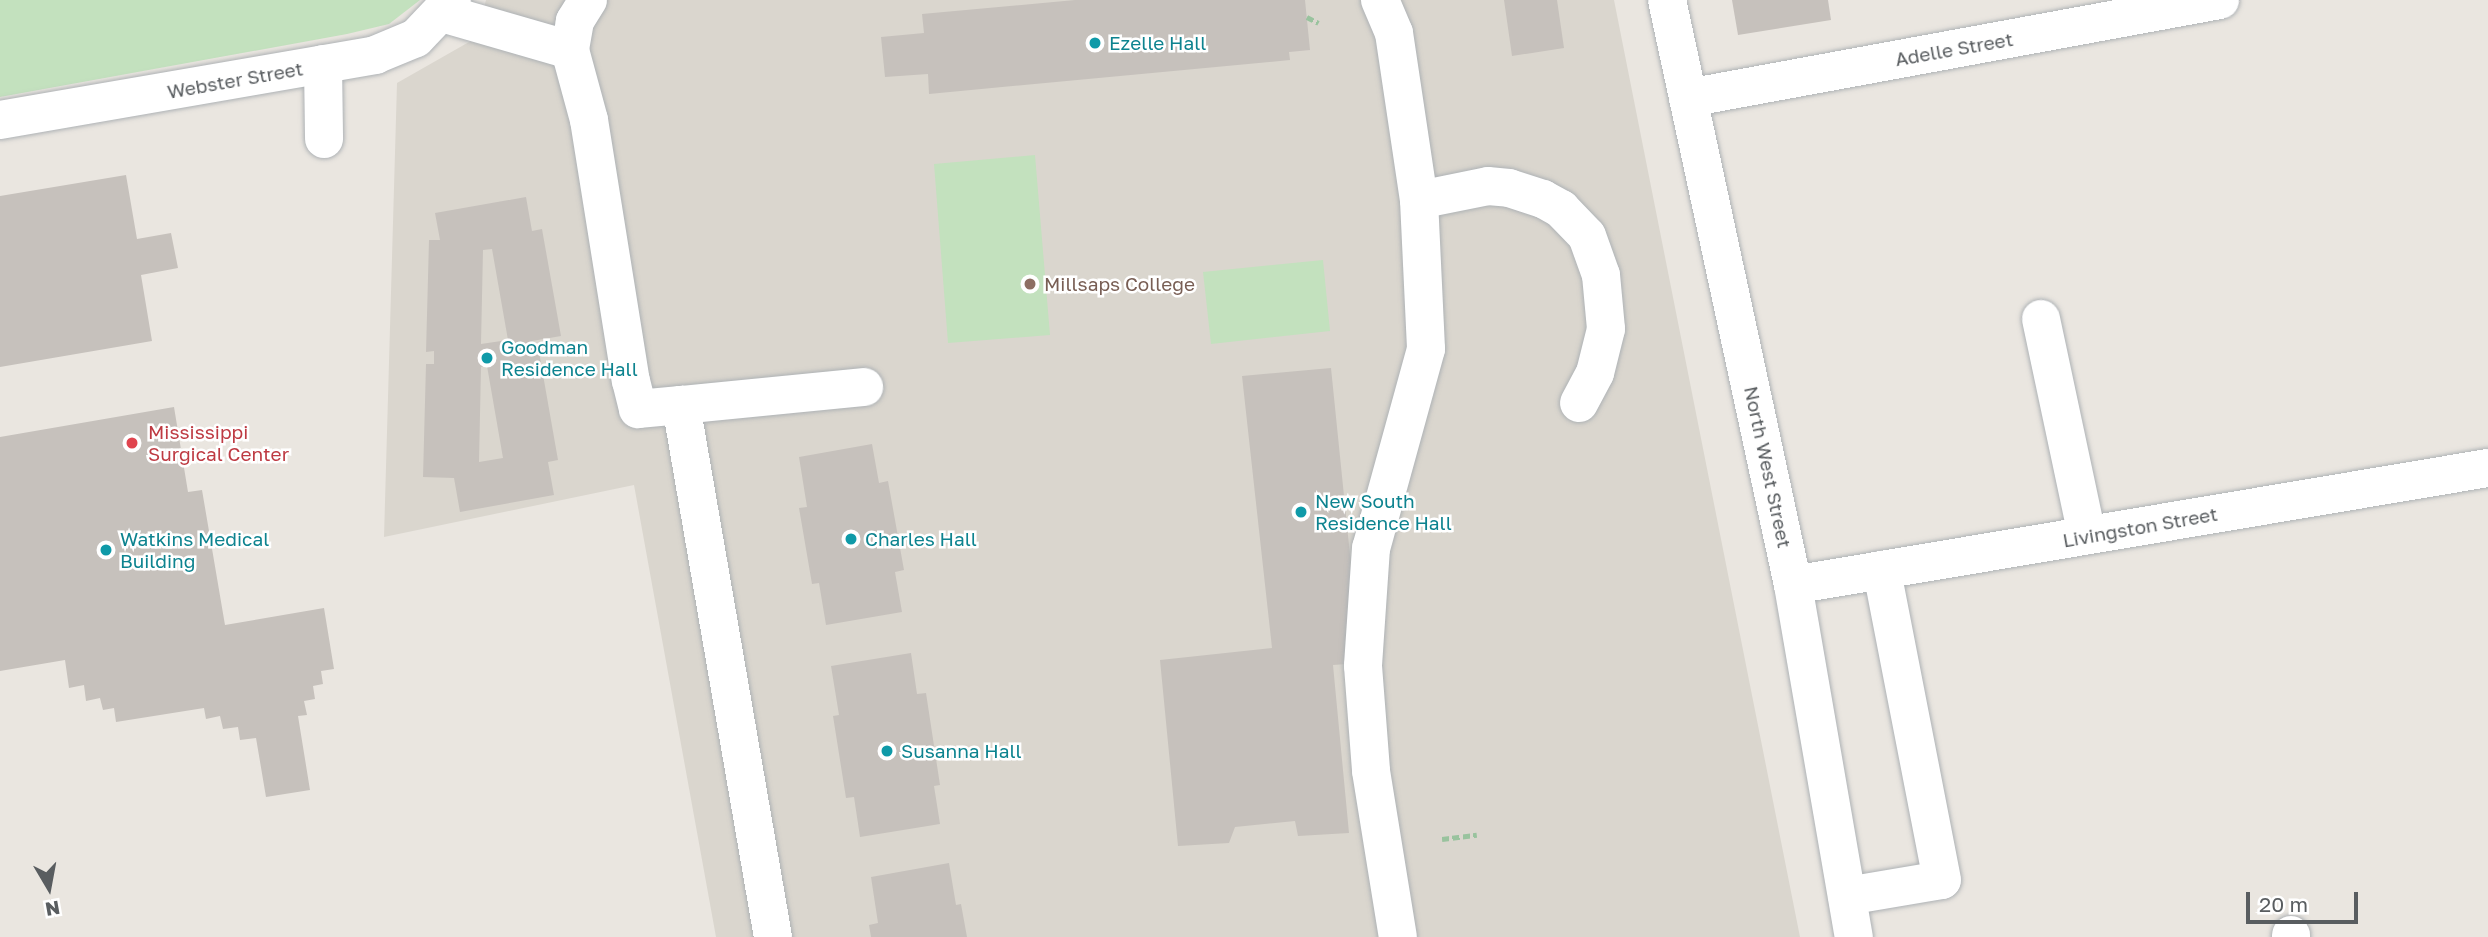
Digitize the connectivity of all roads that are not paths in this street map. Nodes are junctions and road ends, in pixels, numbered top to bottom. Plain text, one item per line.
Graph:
1 (588, 0) edge
2 (1380, 0) edge
3 (1667, 0) edge
4 (2221, 0) edge
5 (447, 7) edge
6 (570, 50) junction
7 (323, 64) junction
8 (1688, 98) junction
9 (0, 120) edge
10 (324, 139) dead end
11 (1419, 200) junction
12 (2041, 319) dead end
13 (864, 387) dead end
14 (1579, 403) dead end
15 (681, 405) junction
16 (2488, 468) edge
17 (2087, 536) junction
18 (1882, 570) junction
19 (1793, 585) junction
20 (1847, 896) junction
21 (773, 937) edge
22 (1398, 937) edge
23 (1854, 937) edge

1 - 6 street
2 - 11 street
3 - 8 street, North West Street
4 - 8 street, Adelle Street
5 - 6 street
5 - 7 street, Webster Street
6 - 15 street
7 - 9 street, Webster Street
7 - 10 street
8 - 19 street, North West Street
11 - 14 street
11 - 22 street
12 - 17 street
13 - 15 street
15 - 21 street
16 - 17 street, Livingston Street
17 - 18 street, Livingston Street
18 - 19 street, Livingston Street
18 - 20 street
19 - 20 street, North West Street
20 - 23 street, North West Street

